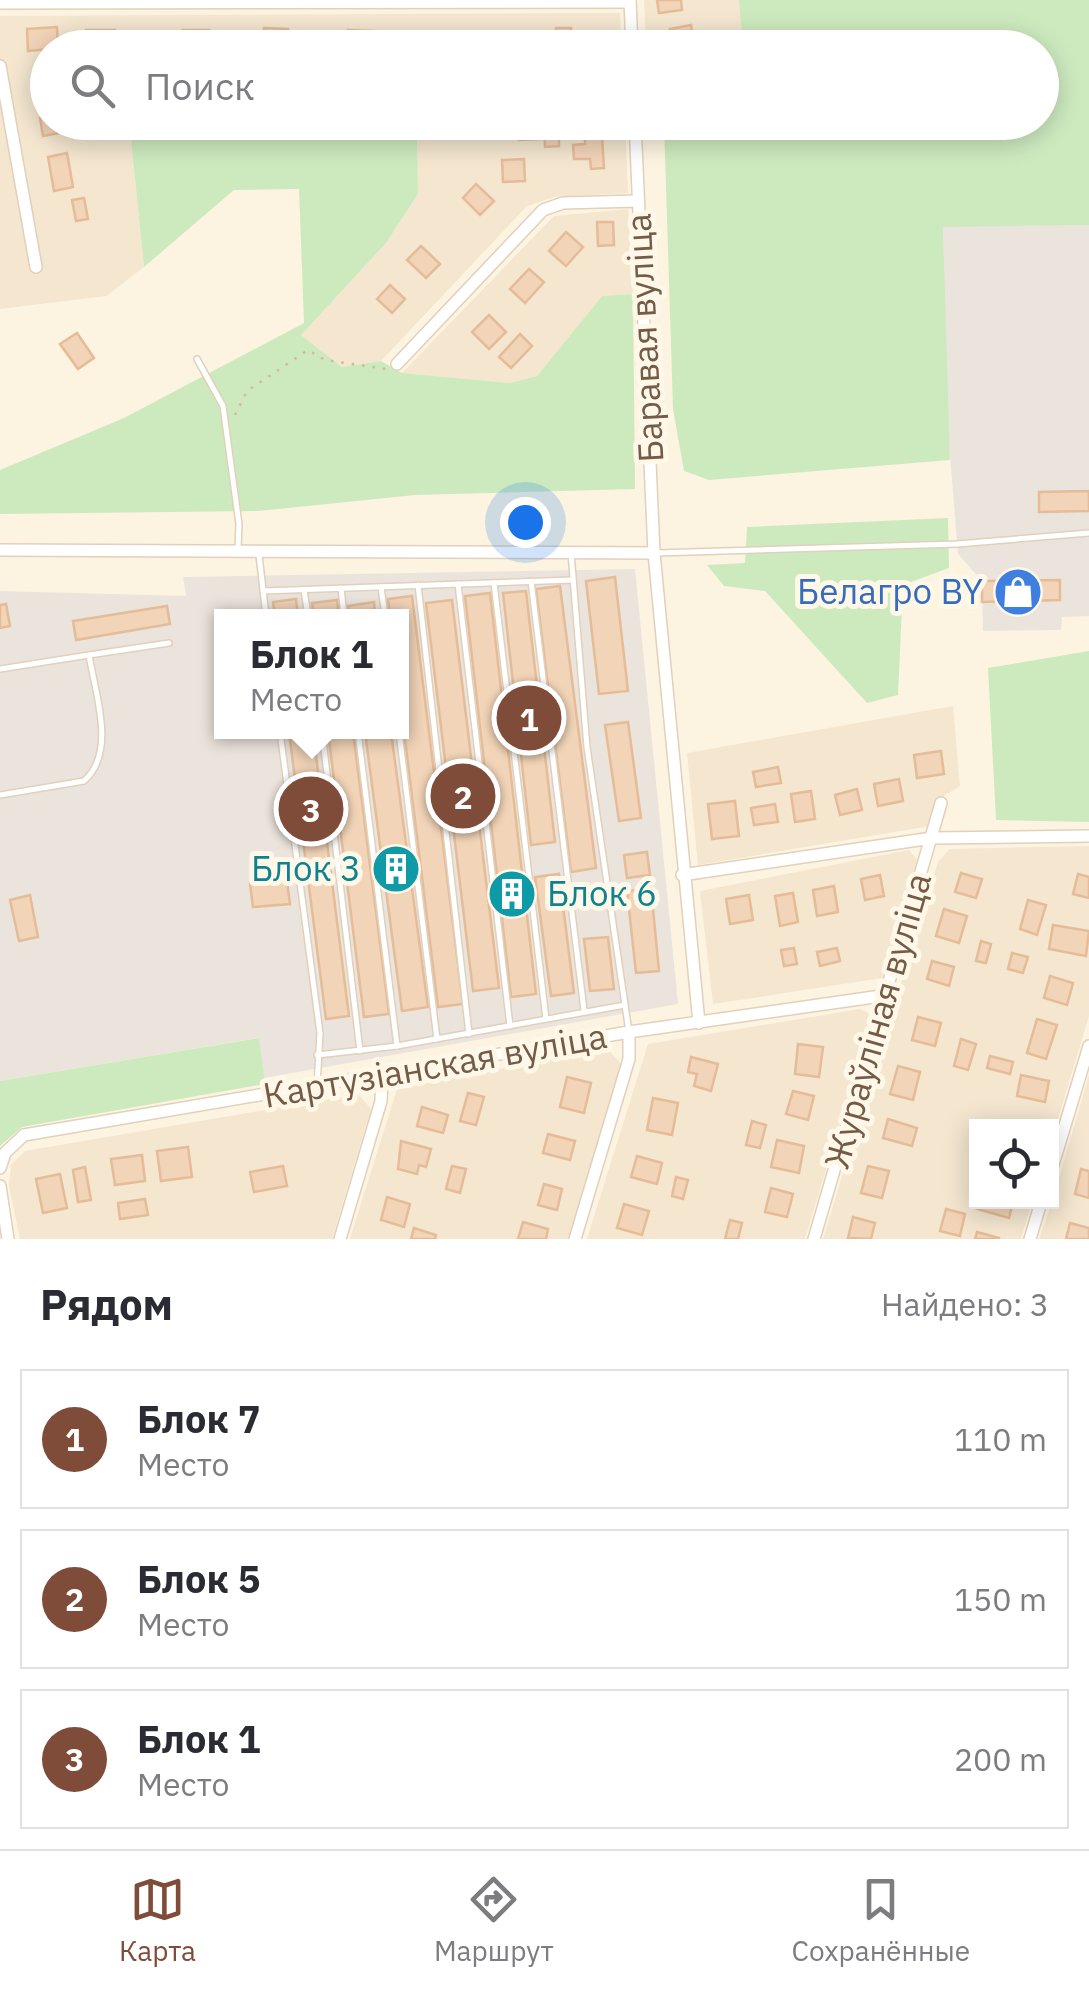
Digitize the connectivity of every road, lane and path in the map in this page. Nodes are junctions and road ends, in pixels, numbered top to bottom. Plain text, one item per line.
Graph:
1 (112, 1) edge
2 (630, 1) edge
3 (0, 3) edge
4 (631, 30) edge
5 (0, 66) edge
6 (636, 140) edge
7 (638, 201) junction
8 (36, 267) dead end
9 (197, 360) dead end
10 (397, 364) joint
11 (228, 437) junction
12 (1089, 533) edge
13 (0, 550) edge
14 (238, 551) junction
15 (258, 552) junction
16 (571, 553) junction
17 (654, 553) junction
18 (572, 580) junction
19 (532, 581) junction
20 (494, 583) junction
21 (458, 584) junction
22 (418, 585) junction
23 (381, 587) junction
24 (340, 588) junction
25 (304, 590) junction
26 (263, 591) junction
27 (265, 609) edge
28 (307, 609) edge
29 (343, 609) edge
30 (384, 609) edge
31 (170, 643) dead end
32 (89, 655) junction
33 (0, 669) edge
34 (281, 739) edge
35 (323, 739) edge
36 (359, 739) edge
37 (400, 739) edge
38 (0, 795) edge
39 (941, 803) dead end
40 (1089, 836) edge
41 (932, 838) junction
42 (682, 875) junction
43 (888, 995) junction
44 (625, 1004) junction
45 (584, 1010) junction
46 (546, 1019) junction
47 (699, 1024) junction
48 (510, 1026) junction
49 (629, 1032) junction
50 (470, 1034) junction
51 (437, 1039) junction
52 (397, 1046) junction
53 (1089, 1046) edge
54 (360, 1051) junction
55 (318, 1055) junction
56 (382, 1076) junction
57 (318, 1087) junction
58 (1059, 1145) edge
59 (0, 1168) edge
60 (0, 1186) edge
61 (1039, 1209) edge
62 (8, 1239) edge
63 (340, 1239) edge
64 (576, 1239) edge
65 (814, 1239) edge
66 (1030, 1239) edge

1 - 2 street
1 - 3 street
2 - 4 street
5 - 8 street
6 - 7 street, Баравая вуліца
7 - 10 street
7 - 17 street, Баравая вуліца
9 - 11 lane
10 - 11 path
11 - 14 lane
12 - 17 lane
13 - 14 street
14 - 15 street
15 - 16 street
15 - 26 lane
16 - 17 street
16 - 18 lane
17 - 42 street, Баравая вуліца
18 - 19 lane
18 - 44 lane
19 - 20 lane
19 - 45 lane
20 - 21 lane
20 - 46 lane
21 - 22 lane
21 - 48 lane
22 - 23 lane
22 - 50 lane
23 - 24 lane
23 - 30 lane
24 - 25 lane
24 - 29 lane
25 - 26 lane
25 - 28 lane
26 - 27 lane
31 - 32 lane
32 - 33 lane
32 - 38 lane
34 - 55 lane
35 - 54 lane
36 - 52 lane
37 - 51 lane
39 - 41 street, Жураўліная вуліца
40 - 41 street
41 - 42 street
41 - 43 street, Жураўліная вуліца
42 - 47 street, Баравая вуліца
43 - 47 street, Картузіанская вуліца
43 - 65 street, Жураўліная вуліца
44 - 45 lane
44 - 49 lane
45 - 46 lane
46 - 48 lane
47 - 49 street, Картузіанская вуліца
48 - 50 lane
49 - 56 street, Картузіанская вуліца
49 - 64 street
50 - 51 lane
51 - 52 lane
52 - 54 lane
53 - 58 street
54 - 55 lane
55 - 57 lane
56 - 57 street, Картузіанская вуліца
56 - 63 street
57 - 59 street, Картузіанская вуліца
60 - 62 street
61 - 66 street

